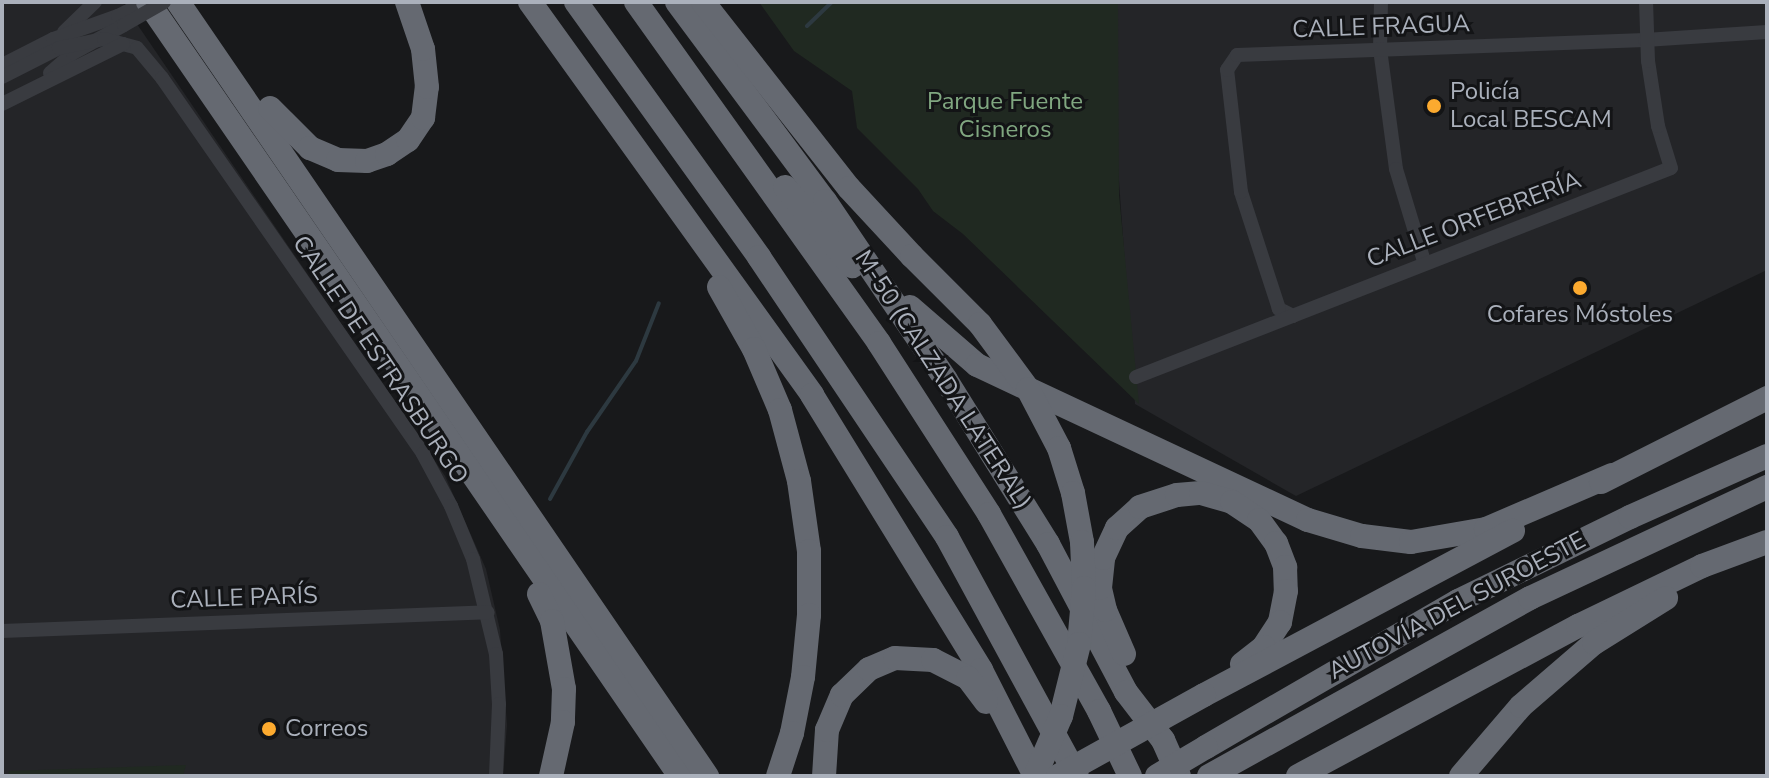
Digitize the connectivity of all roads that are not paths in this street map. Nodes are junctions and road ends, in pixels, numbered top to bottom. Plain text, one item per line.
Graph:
1 (95, 2) edge
2 (147, 2) edge
3 (164, 2) edge
4 (178, 2) edge
5 (197, 2) edge
6 (407, 2) edge
7 (576, 2) edge
8 (636, 2) edge
9 (677, 2) edge
10 (703, 2) edge
11 (713, 2) edge
12 (1381, 2) edge
13 (1646, 2) edge
14 (535, 8) edge
15 (121, 20) junction
16 (1767, 32) edge
17 (61, 36) junction
18 (95, 40) junction
19 (1645, 40) junction
20 (123, 44) junction
21 (1380, 49) junction
22 (2, 65) edge
23 (687, 73) junction
24 (2, 77) edge
25 (20, 95) junction
26 (2, 104) edge
27 (270, 108) junction
28 (831, 166) junction
29 (825, 201) junction
30 (1424, 261) junction
31 (1293, 316) junction
32 (1136, 377) dead end
33 (946, 380) junction
34 (1767, 398) edge
35 (427, 412) junction
36 (1767, 456) edge
37 (1612, 475) junction
38 (511, 484) junction
39 (1767, 487) edge
40 (1757, 546) edge
41 (488, 612) junction
42 (2, 631) edge
43 (1126, 692) junction
44 (1204, 695) junction
45 (1163, 740) junction
46 (1022, 750) junction
47 (1215, 773) edge
48 (496, 776) edge
49 (551, 776) edge
50 (680, 776) edge
51 (707, 776) edge
52 (778, 776) edge
53 (824, 776) edge
54 (1035, 776) edge
55 (1058, 776) edge
56 (1077, 776) edge
57 (1130, 776) edge
58 (1157, 776) edge
59 (1168, 776) edge
60 (1179, 776) edge
61 (1298, 776) edge
62 (1461, 776) edge

1 - 17 street
2 - 15 street
2 - 35 highway
3 - 15 street, bridge
4 - 38 highway
5 - 27 highway
6 - 27 highway
7 - 56 highway
8 - 23 highway
9 - 29 highway, M-50 (CALZADA LATERAL)
10 - 28 highway
11 - 28 highway
12 - 21 street
13 - 19 street
14 - 46 highway
14 - 52 highway
15 - 17 street
15 - 18 street
16 - 19 street, CALLE FRAGUA
17 - 22 street
18 - 20 street, CALLE DE ESTRASBURGO
18 - 24 street
18 - 25 street
19 - 21 street, CALLE FRAGUA
19 - 30 street, CALLE ORFEBRERÍA
20 - 25 street
20 - 41 street, CALLE DE ESTRASBURGO
21 - 30 street
21 - 31 street, CALLE FRAGUA
23 - 33 highway
23 - 57 highway
25 - 26 street
27 - 38 highway
28 - 54 highway, bridge
29 - 33 highway, M-50 (CALZADA LATERAL)
29 - 37 highway
30 - 31 street, CALLE ORFEBRERÍA
31 - 32 street, CALLE ORFEBRERÍA
33 - 43 highway, M-50 (CALZADA LATERAL)
34 - 37 highway
35 - 49 highway
35 - 50 highway
36 - 58 highway, AUTOVÍA DEL SUROESTE, bridge
37 - 44 highway
38 - 51 highway
39 - 47 highway, AUTOVÍA DEL SUROESTE
40 - 61 highway
40 - 62 highway
41 - 42 street, CALLE PARÍS
41 - 48 street, CALLE DE ESTRASBURGO
43 - 45 highway, M-50 (CALZADA LATERAL)
43 - 59 highway
44 - 45 highway
44 - 55 highway, bridge
45 - 60 highway, M-50 (CALZADA LATERAL)
46 - 53 highway
46 - 54 highway

